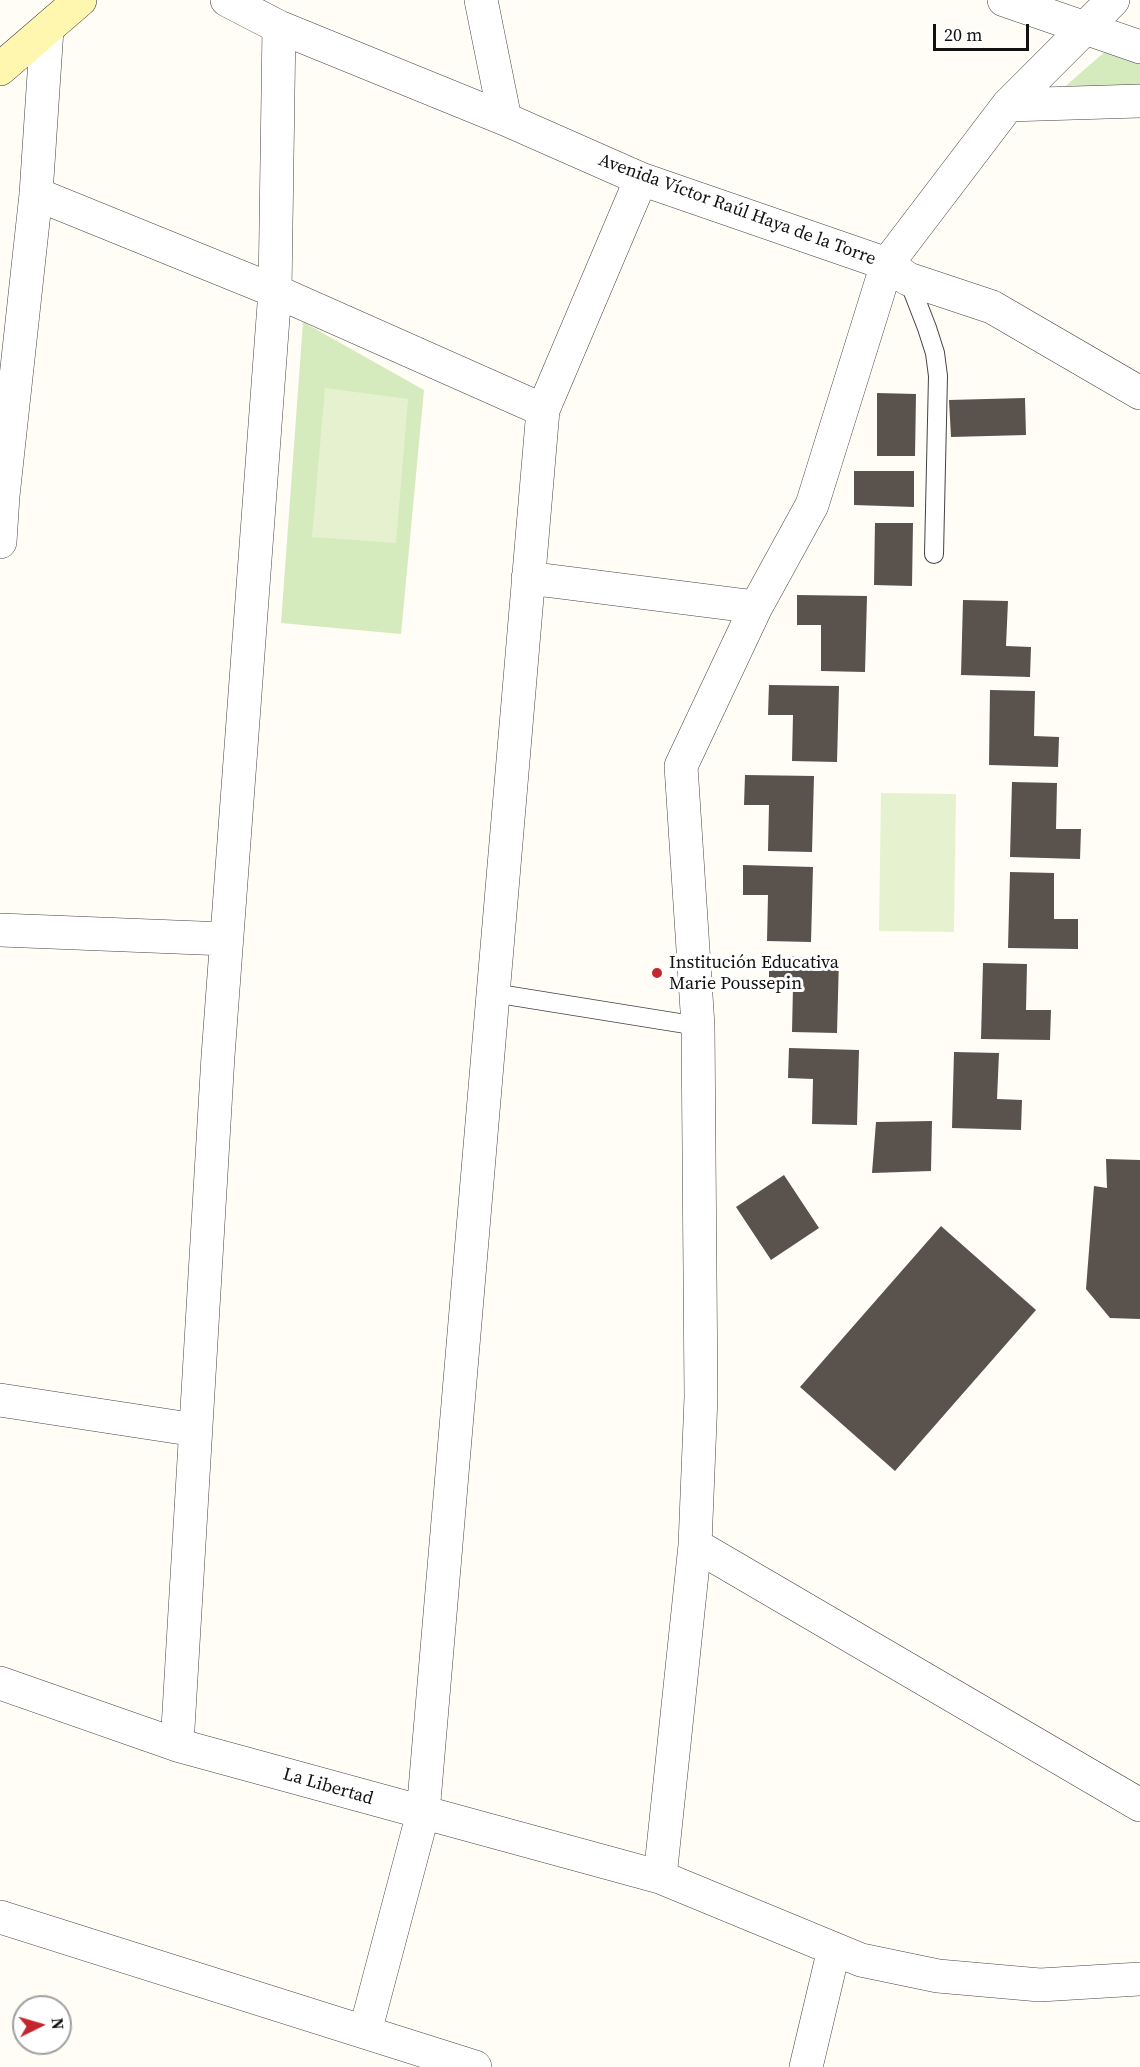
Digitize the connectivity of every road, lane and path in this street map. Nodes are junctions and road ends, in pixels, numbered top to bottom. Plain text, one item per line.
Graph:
1 (80, 0) edge
2 (227, 0) edge
3 (1004, 0) edge
4 (1113, 0) edge
5 (486, 1) edge
6 (279, 27) junction
7 (1085, 28) junction
8 (47, 29) junction
9 (1140, 48) edge
10 (0, 69) edge
11 (1140, 101) edge
12 (1008, 105) junction
13 (506, 119) junction
14 (641, 179) junction
15 (36, 194) junction
16 (897, 271) junction
17 (275, 291) junction
18 (1140, 393) edge
19 (543, 410) junction
20 (0, 542) edge
21 (934, 554) dead end
22 (528, 578) junction
23 (756, 607) junction
24 (0, 930) edge
25 (226, 939) junction
26 (493, 993) junction
27 (698, 1026) junction
28 (0, 1400) edge
29 (196, 1430) junction
30 (695, 1545) junction
31 (0, 1683) edge
32 (177, 1745) junction
33 (1140, 1805) edge
34 (423, 1814) junction
35 (660, 1877) junction
36 (0, 1917) edge
37 (834, 1949) junction
38 (1140, 1979) edge
39 (365, 2032) junction
40 (475, 2067) edge
41 (806, 2067) edge

1 - 8 main road
2 - 6 street, Avenida Víctor Raúl Haya de la Torre
3 - 7 street
4 - 7 street
5 - 13 street
6 - 13 street, Avenida Víctor Raúl Haya de la Torre
6 - 17 street
7 - 9 street
7 - 12 street
8 - 10 main road
8 - 15 street
11 - 12 street
12 - 16 street
13 - 14 street, Avenida Víctor Raúl Haya de la Torre
14 - 16 street, Avenida Víctor Raúl Haya de la Torre
14 - 19 street
15 - 17 street
15 - 20 street
16 - 18 street, Avenida Víctor Raúl Haya de la Torre
16 - 21 lane
16 - 23 street
17 - 19 street
17 - 25 street
19 - 22 street
22 - 23 street
22 - 26 street
23 - 27 street
24 - 25 street
25 - 29 street
26 - 27 lane
26 - 34 street
27 - 30 street
28 - 29 street
29 - 32 street
30 - 33 street
30 - 35 street
31 - 32 street, La Libertad
32 - 34 street, La Libertad
34 - 35 street, La Libertad
34 - 39 street
35 - 37 street, La Libertad
36 - 39 street
37 - 38 street, La Libertad
37 - 41 street
39 - 40 street

